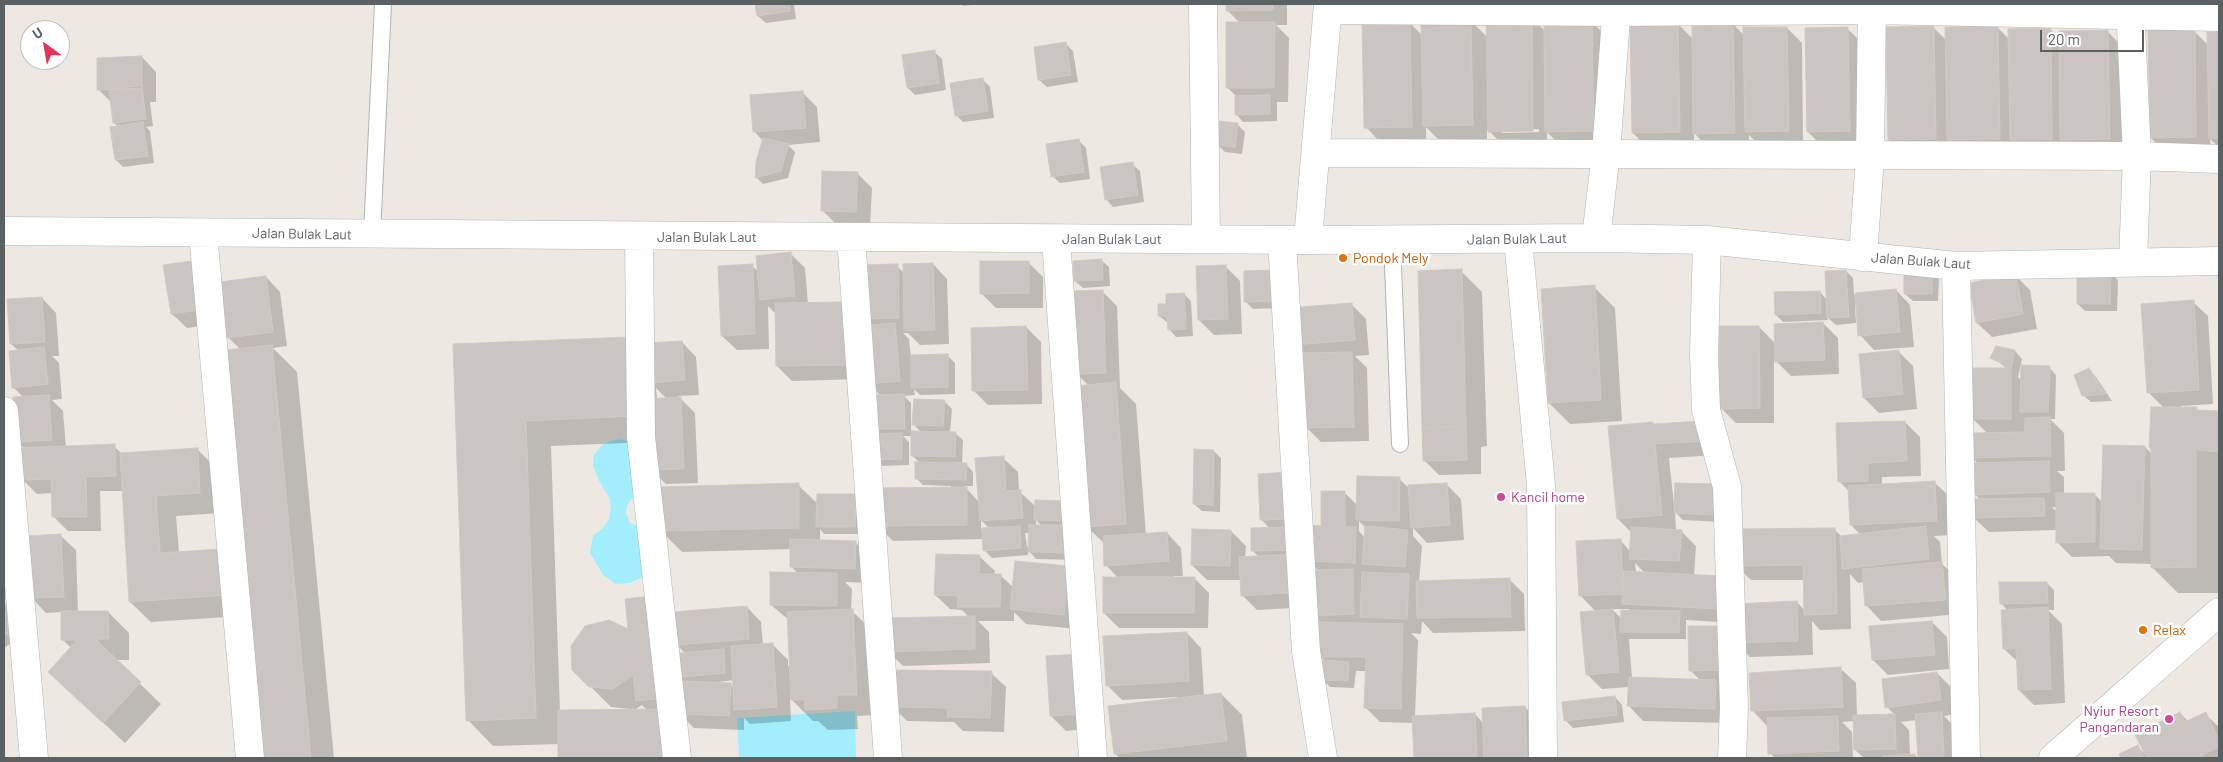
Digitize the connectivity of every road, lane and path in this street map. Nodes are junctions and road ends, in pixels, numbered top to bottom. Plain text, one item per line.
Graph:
1 (383, 4) edge
2 (1203, 4) edge
3 (1328, 7) edge
4 (1872, 7) edge
5 (1617, 8) edge
6 (2130, 10) edge
7 (2219, 17) edge
8 (1317, 153) junction
9 (1606, 153) junction
10 (1870, 156) junction
11 (2137, 156) junction
12 (2219, 159) edge
13 (4, 231) edge
14 (203, 233) junction
15 (372, 234) junction
16 (639, 236) junction
17 (851, 237) junction
18 (1596, 238) junction
19 (1056, 239) junction
20 (1206, 239) junction
21 (1295, 240) junction
22 (1392, 240) junction
23 (1518, 240) junction
24 (1707, 240) junction
25 (1863, 257) junction
26 (2134, 261) junction
27 (2219, 261) edge
28 (1956, 266) junction
29 (4, 411) edge
30 (1400, 444) dead end
31 (2219, 612) edge
32 (34, 758) edge
33 (250, 758) edge
34 (677, 758) edge
35 (888, 758) edge
36 (1093, 758) edge
37 (1323, 758) edge
38 (1543, 758) edge
39 (1732, 758) edge
40 (1966, 758) edge
41 (2053, 758) edge

1 - 15 lane
2 - 20 street
3 - 5 street
3 - 8 street
4 - 5 street
4 - 6 street
4 - 10 street
5 - 9 street
6 - 7 street
6 - 11 street
8 - 9 street
8 - 21 street
9 - 10 street
9 - 18 street
10 - 11 street
10 - 25 street
11 - 12 street
11 - 26 street
13 - 14 street, Jalan Bulak Laut
14 - 15 street, Jalan Bulak Laut
14 - 33 street
15 - 16 street, Jalan Bulak Laut
16 - 17 street, Jalan Bulak Laut
16 - 34 street
17 - 19 street, Jalan Bulak Laut
17 - 35 street
18 - 23 street, Jalan Bulak Laut
18 - 24 street, Jalan Bulak Laut
19 - 20 street, Jalan Bulak Laut
19 - 36 street
20 - 21 street, Jalan Bulak Laut
21 - 22 street, Jalan Bulak Laut
21 - 37 street
22 - 23 street, Jalan Bulak Laut
22 - 30 lane
23 - 38 street
24 - 25 street, Jalan Bulak Laut
24 - 39 street
25 - 28 street, Jalan Bulak Laut
26 - 27 street, Jalan Bulak Laut
26 - 28 street, Jalan Bulak Laut
28 - 40 street
29 - 32 street
31 - 41 street

